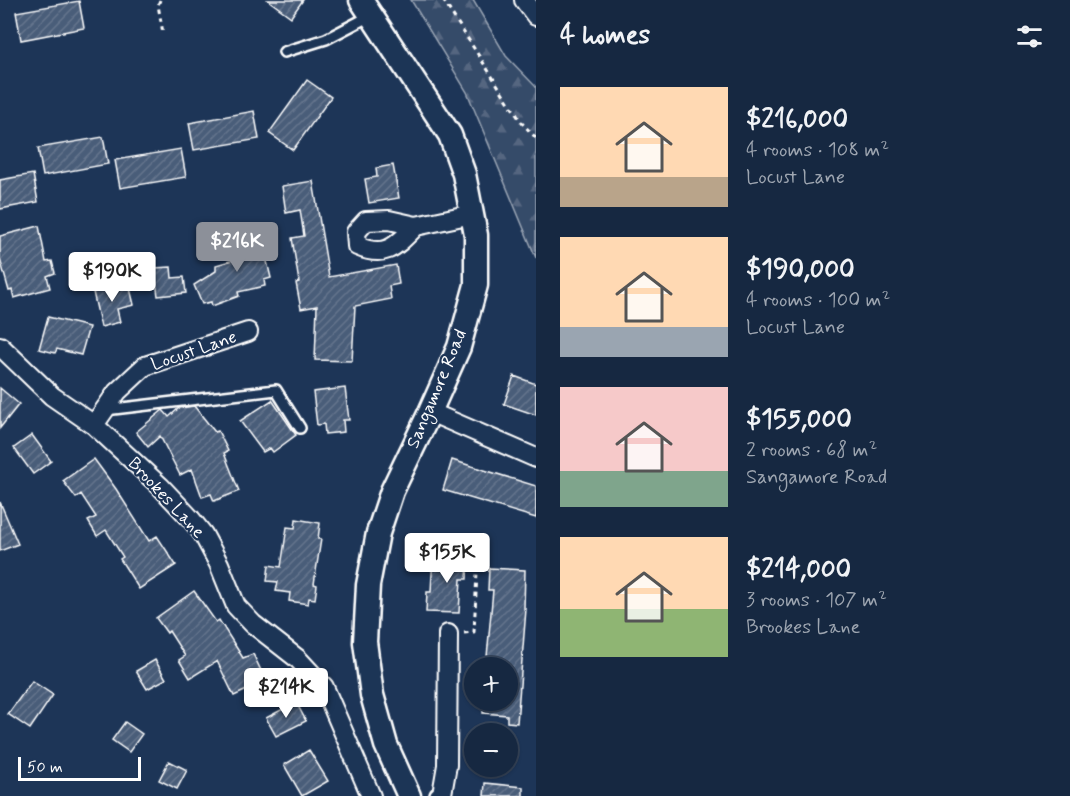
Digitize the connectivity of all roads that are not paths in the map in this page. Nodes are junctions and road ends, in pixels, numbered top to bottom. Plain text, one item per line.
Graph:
1 (524, 0) edge
2 (366, 8) edge
3 (536, 16) edge
4 (284, 52) dead end
5 (472, 214) junction
6 (416, 226) dead end
7 (249, 332) dead end
8 (0, 346) edge
9 (105, 410) junction
10 (430, 412) junction
11 (94, 425) junction
12 (300, 428) dead end
13 (536, 458) edge
14 (448, 634) road end
15 (367, 795) edge
16 (409, 796) edge
17 (439, 796) edge

1 - 3 street
2 - 4 lane
2 - 5 street, Sangamore Road
5 - 6 street
5 - 10 street, Sangamore Road
7 - 9 street, Locust Lane
8 - 11 street, Brookes Lane
9 - 11 street, Locust Lane
9 - 12 lane
10 - 13 street
10 - 16 street, Sangamore Road
11 - 15 street, Brookes Lane
14 - 17 street

